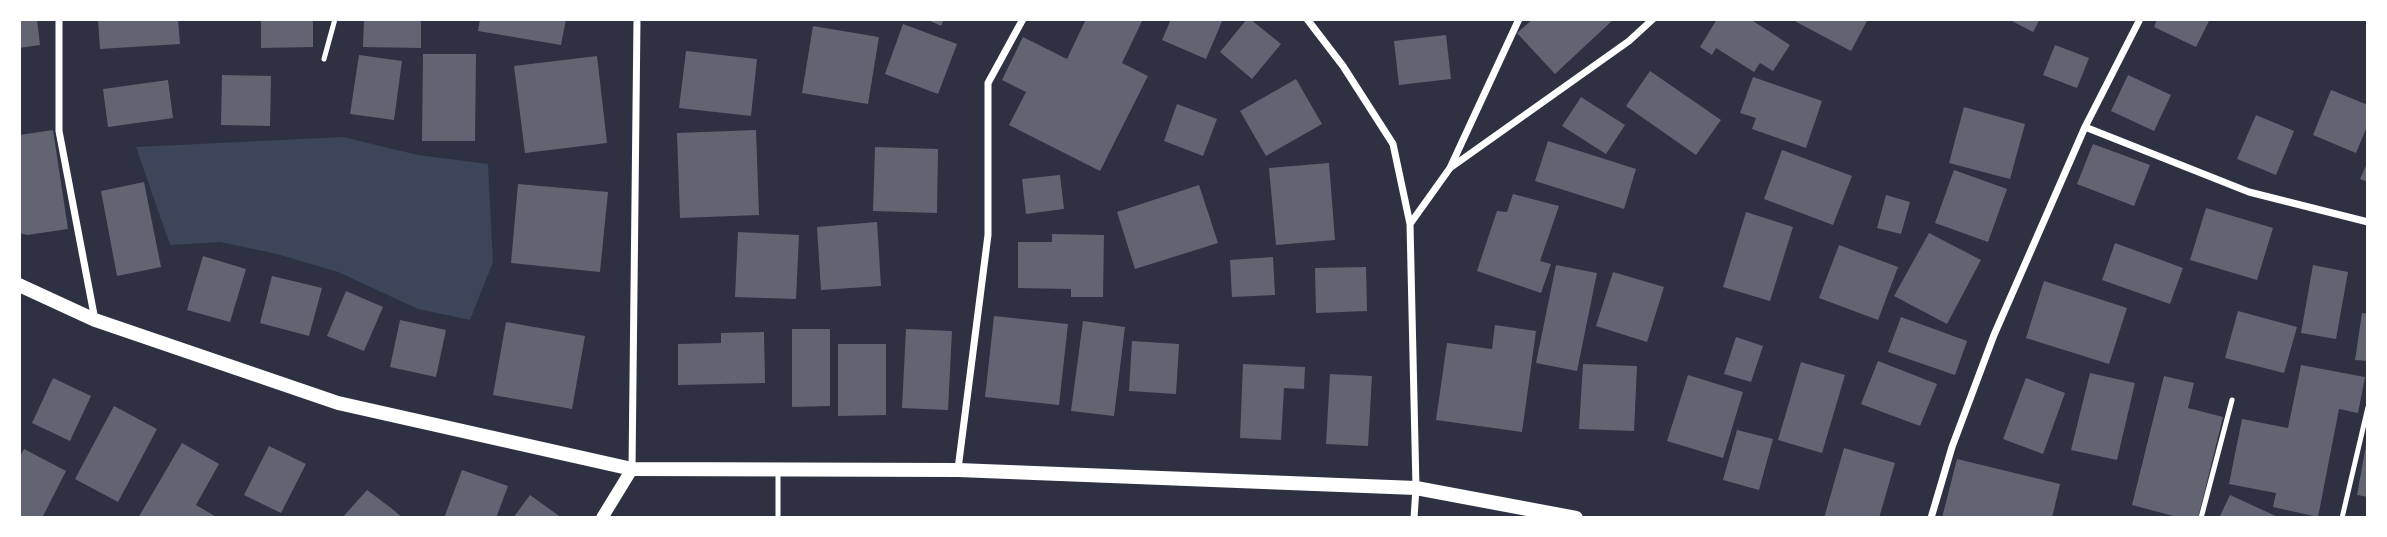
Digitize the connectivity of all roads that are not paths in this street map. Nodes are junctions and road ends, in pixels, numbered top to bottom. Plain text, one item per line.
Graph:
1 (59, 19) edge
2 (335, 19) edge
3 (637, 19) edge
4 (1023, 19) edge
5 (1307, 19) edge
6 (1519, 19) edge
7 (1653, 19) edge
8 (2140, 19) edge
9 (324, 59) dead end
10 (2085, 127) junction
11 (1450, 168) junction
12 (2368, 222) edge
13 (1410, 224) junction
14 (19, 285) edge
15 (95, 320) junction
16 (2232, 400) dead end
17 (2368, 407) edge
18 (632, 469) junction
19 (778, 470) junction
20 (958, 470) junction
21 (1416, 488) junction
22 (602, 518) edge
23 (778, 518) edge
24 (1414, 518) edge
25 (1576, 518) edge
26 (1931, 518) edge
27 (2201, 518) edge
28 (2342, 518) edge

1 - 15 street
2 - 9 lane
3 - 18 street
4 - 20 street
5 - 13 street
6 - 11 street
7 - 11 street
8 - 10 street
10 - 12 street
10 - 26 street
11 - 13 street
13 - 21 street
14 - 15 main road
15 - 18 main road
16 - 27 lane
17 - 28 lane
18 - 19 main road
18 - 22 street
19 - 20 main road
19 - 23 lane
20 - 21 main road
21 - 24 street
21 - 25 main road

